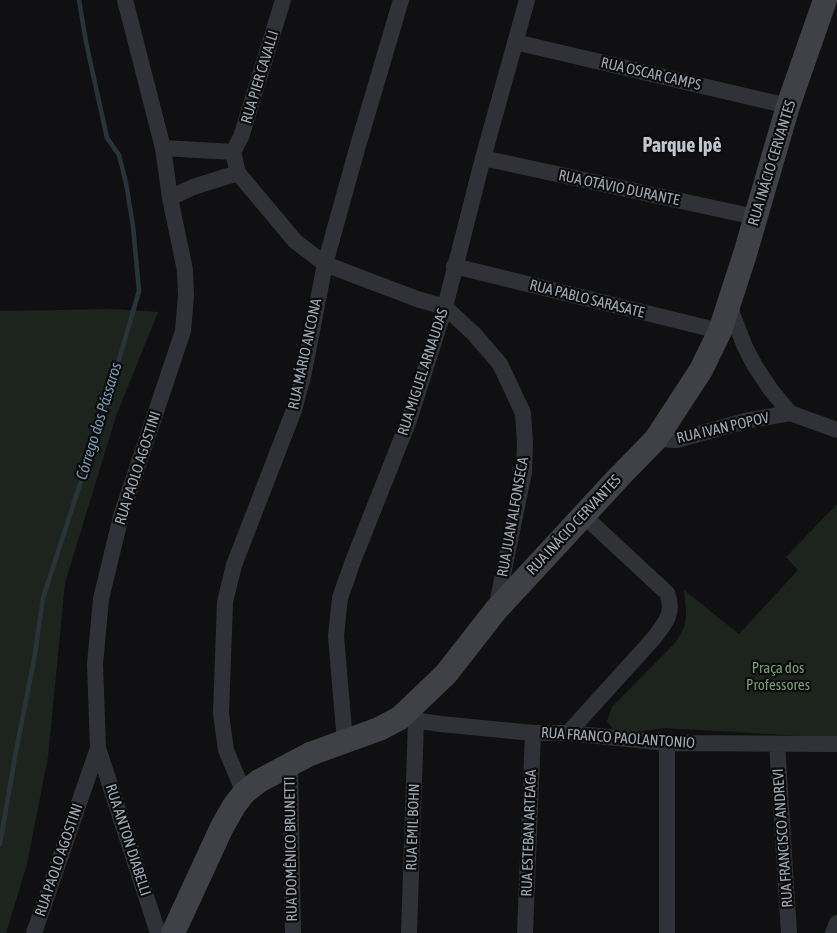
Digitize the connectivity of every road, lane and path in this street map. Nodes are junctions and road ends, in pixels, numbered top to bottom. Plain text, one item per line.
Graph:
1 (125, 0) edge
2 (283, 0) edge
3 (402, 0) edge
4 (527, 0) edge
5 (825, 0) edge
6 (515, 42) junction
7 (788, 106) junction
8 (163, 148) junction
9 (233, 152) junction
10 (483, 158) junction
11 (238, 173) junction
12 (170, 198) junction
13 (755, 218) junction
14 (325, 264) junction
15 (454, 266) junction
16 (729, 306) junction
17 (445, 307) junction
18 (720, 331) junction
19 (790, 413) junction
20 (837, 430) edge
21 (656, 439) junction
22 (583, 516) junction
23 (496, 610) junction
24 (408, 720) junction
25 (533, 732) junction
26 (568, 733) junction
27 (345, 742) junction
28 (667, 743) junction
29 (777, 744) junction
30 (837, 744) edge
31 (98, 748) junction
32 (290, 765) junction
33 (244, 793) junction
34 (837, 923) edge
35 (34, 933) edge
36 (158, 933) edge
37 (173, 933) edge
38 (293, 933) edge
39 (410, 933) edge
40 (525, 933) edge
41 (667, 933) edge
42 (789, 933) edge
43 (833, 933) edge

1 - 8 street, RUA PAOLO AGOSTINI
2 - 9 street, RUA PIER CAVALLI
3 - 14 street, RUA MÁRIO ANCONA
4 - 6 street, RUA MIGUEL ARNAUDAS
5 - 7 main road, RUA INÁCIO CERVANTES
6 - 7 street, RUA OSCAR CAMPS
6 - 10 street, RUA MIGUEL ARNAUDAS
7 - 13 main road, RUA INÁCIO CERVANTES
8 - 9 street
8 - 12 street, RUA PAOLO AGOSTINI
9 - 11 street, RUA JUAN ALFONSECA
10 - 13 street, RUA OTÁVIO DURANTE
10 - 15 street, RUA MIGUEL ARNAUDAS
11 - 12 street
11 - 14 street, RUA JUAN ALFONSECA
12 - 31 street, RUA PAOLO AGOSTINI
13 - 16 main road, RUA INÁCIO CERVANTES
14 - 17 street, RUA JUAN ALFONSECA
14 - 33 street, RUA MÁRIO ANCONA
15 - 17 street, RUA MIGUEL ARNAUDAS
15 - 18 street, RUA PABLO SARASATE
16 - 18 main road, RUA INÁCIO CERVANTES
16 - 19 street, RUA IVAN POPOV
17 - 23 street, RUA JUAN ALFONSECA
17 - 27 street, RUA MIGUEL ARNAUDAS
18 - 21 main road, RUA INÁCIO CERVANTES
19 - 20 street, RUA IVAN POPOV
19 - 21 street, RUA IVAN POPOV
21 - 22 main road, RUA INÁCIO CERVANTES
22 - 23 main road, RUA INÁCIO CERVANTES
22 - 26 street
23 - 24 main road, RUA INÁCIO CERVANTES
24 - 25 street, RUA FRANCO PAOLANTONIO
24 - 27 main road, RUA INÁCIO CERVANTES
24 - 39 street, RUA EMIL BOHN
25 - 26 street, RUA FRANCO PAOLANTONIO
25 - 40 street, RUA ESTEBAN ARTEAGA
26 - 28 street, RUA FRANCO PAOLANTONIO
27 - 32 main road, RUA INÁCIO CERVANTES
28 - 29 street, RUA FRANCO PAOLANTONIO
28 - 41 street
29 - 30 street, RUA FRANCO PAOLANTONIO
29 - 42 street, RUA FRANCISCO ANDREVI
31 - 35 street, RUA PAOLO AGOSTINI
31 - 36 street, RUA ANTON DIABELLI
32 - 33 main road, RUA INÁCIO CERVANTES
32 - 38 street, RUA DOMÊNICO BRUNETTI
33 - 37 main road, RUA INÁCIO CERVANTES
34 - 43 street

